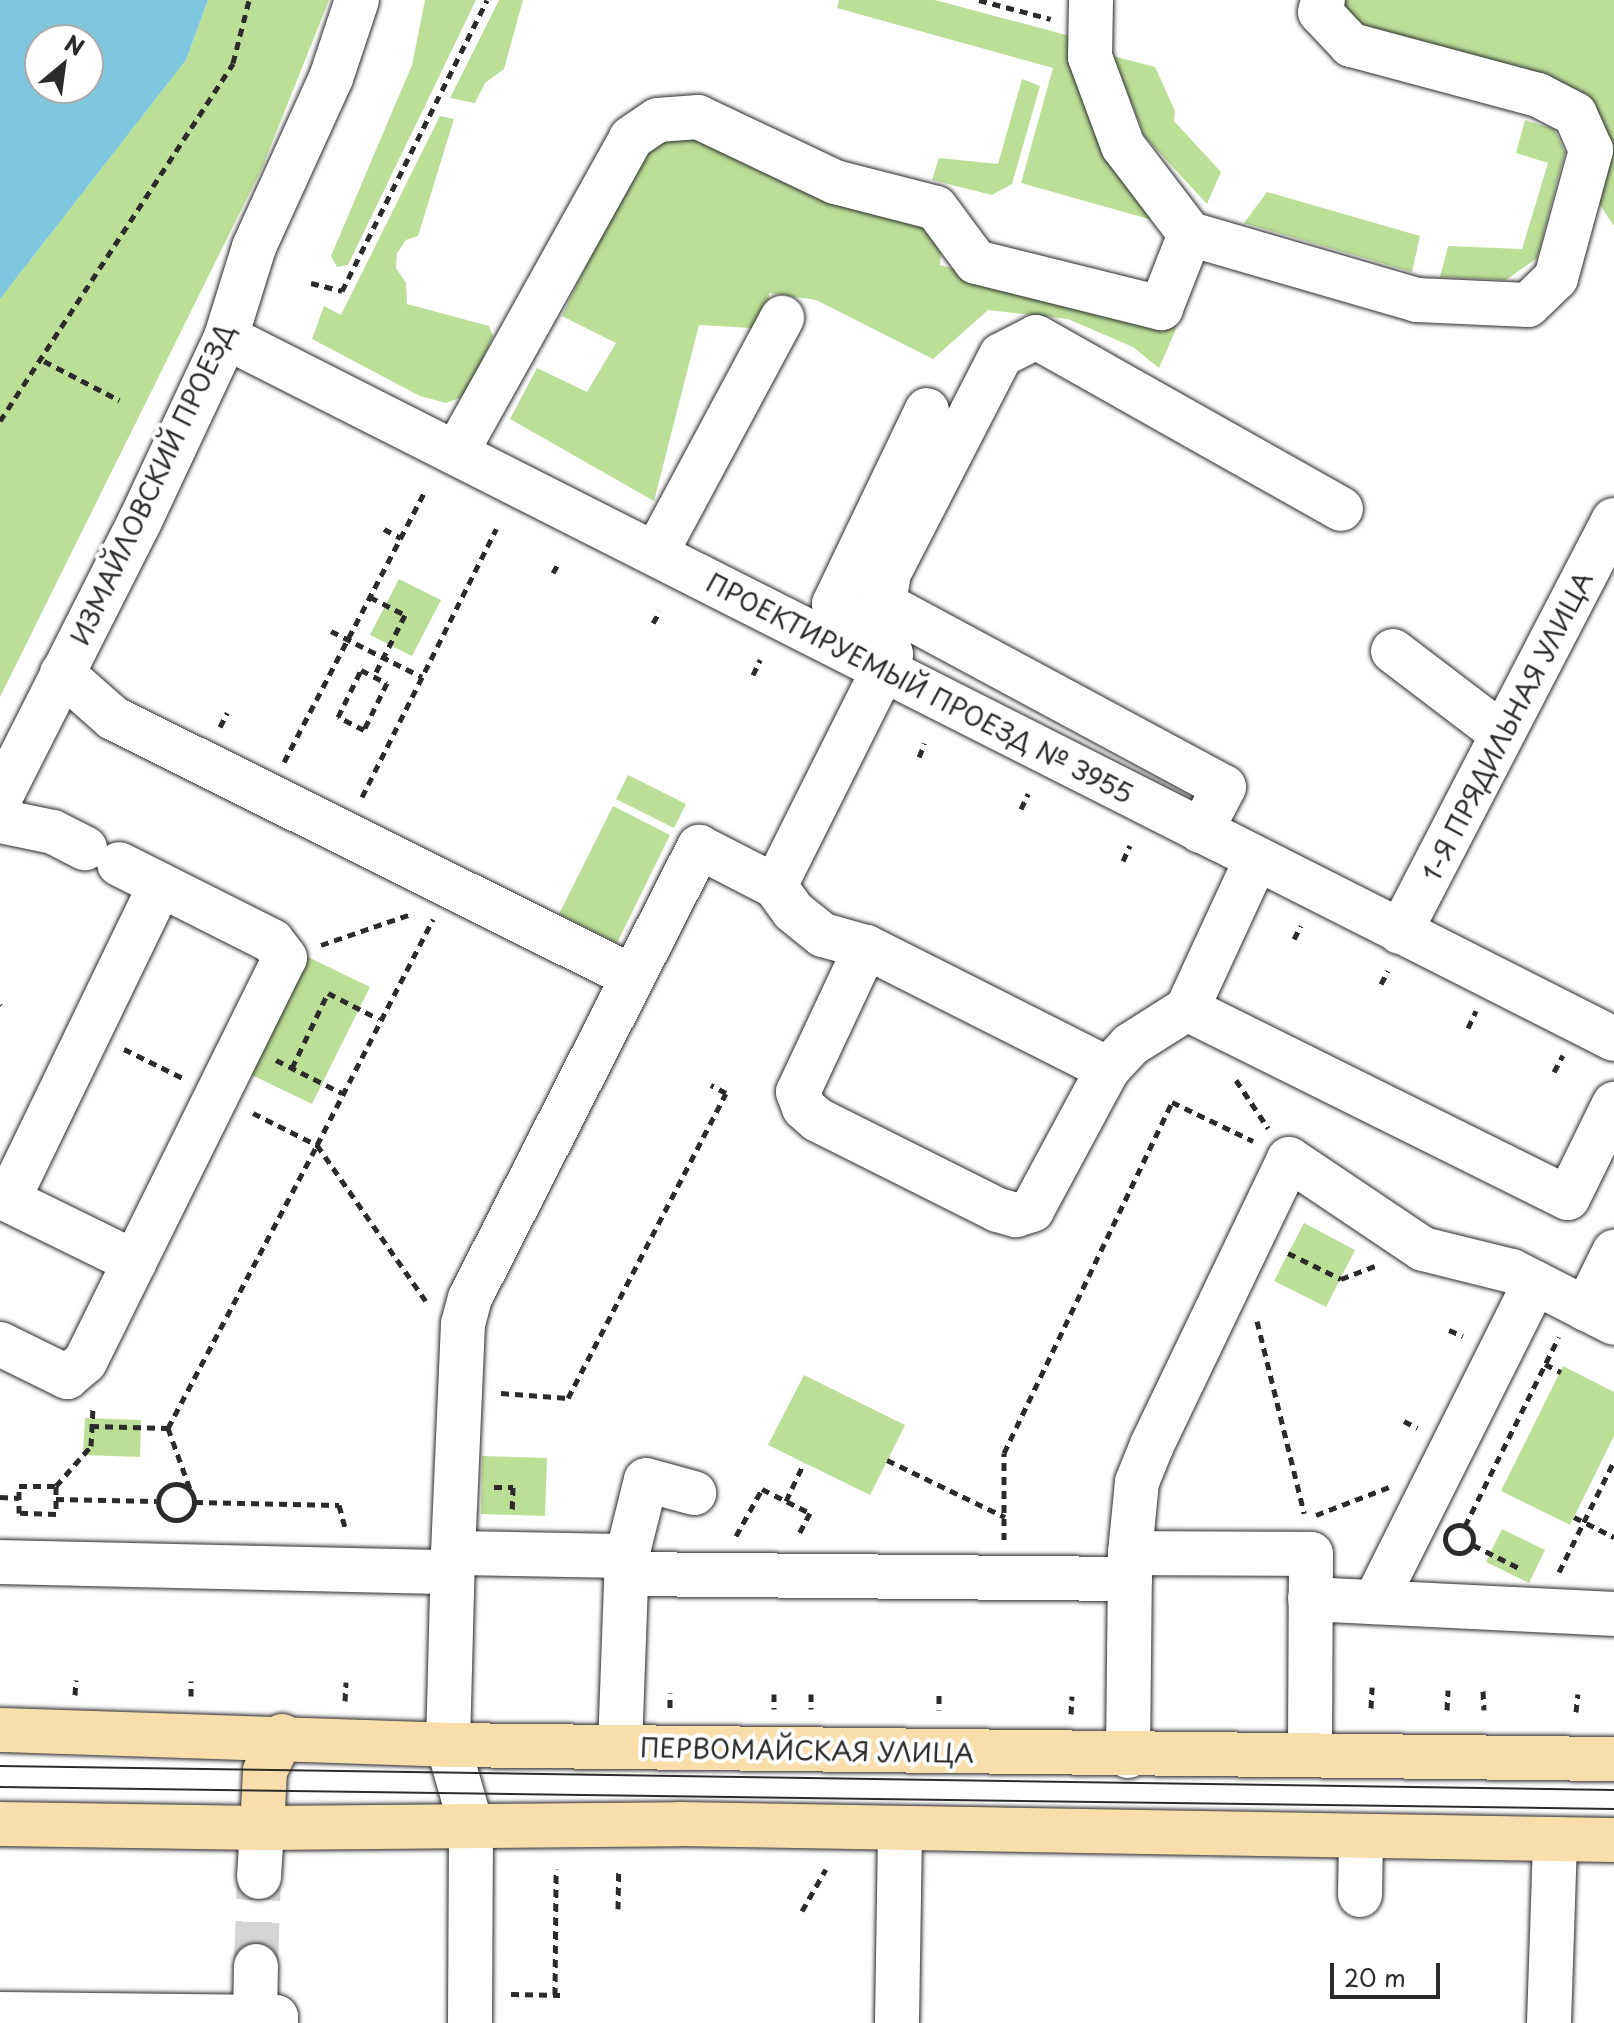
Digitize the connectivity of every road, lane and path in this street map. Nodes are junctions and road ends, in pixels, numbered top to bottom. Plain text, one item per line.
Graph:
1 (249, 0) edge
2 (350, 0) edge
3 (357, 0) edge
4 (487, 0) edge
5 (979, 0) edge
6 (1323, 0) edge
7 (1090, 15) edge
8 (331, 78) junction
9 (1190, 234) junction
10 (311, 283) dead end
11 (782, 318) dead end
12 (226, 337) junction
13 (44, 361) junction
14 (119, 400) dead end
15 (927, 410) dead end
16 (0, 421) edge
17 (456, 453) junction
18 (424, 493) dead end
19 (1341, 509) dead end
20 (1614, 520) edge
21 (384, 529) dead end
22 (496, 529) dead end
23 (401, 538) junction
24 (656, 553) junction
25 (559, 562) dead end
26 (553, 573) dead end
27 (370, 597) junction
28 (660, 611) dead end
29 (882, 614) junction
30 (653, 623) dead end
31 (331, 631) dead end
32 (348, 640) junction
33 (1393, 651) dead end
34 (384, 658) junction
35 (760, 660) dead end
36 (883, 669) junction
37 (62, 673) junction
38 (753, 675) dead end
39 (374, 676) junction
40 (422, 677) junction
41 (1502, 734) junction
42 (925, 743) dead end
43 (919, 757) dead end
44 (1028, 794) dead end
45 (267, 795) junction
46 (0, 798) edge
47 (1021, 809) dead end
48 (0, 821) edge
49 (1201, 831) junction
50 (366, 832) junction
51 (1130, 845) dead end
52 (1256, 860) junction
53 (1123, 861) dead end
54 (160, 885) junction
55 (775, 886) junction
56 (445, 895) junction
57 (1400, 932) junction
58 (866, 947) junction
59 (285, 958) junction
60 (633, 977) junction
61 (1187, 1009) junction
62 (379, 1019) junction
63 (89, 1032) junction
64 (1614, 1039) edge
65 (271, 1058) dead end
66 (292, 1068) junction
67 (1108, 1069) junction
68 (1230, 1071) dead end
69 (711, 1085) dead end
70 (343, 1093) junction
71 (217, 1095) junction
72 (1614, 1104) edge
73 (317, 1145) junction
74 (1289, 1159) junction
75 (4, 1198) edge
76 (1614, 1252) edge
77 (1288, 1253) dead end
78 (1241, 1260) junction
79 (135, 1262) junction
80 (1341, 1279) dead end
81 (1535, 1283) junction
82 (1592, 1311) edge
83 (0, 1344) edge
84 (461, 1352) junction
85 (1545, 1364) junction
86 (1561, 1372) dead end
87 (485, 1392) dead end
88 (92, 1418) dead end
89 (91, 1426) junction
90 (168, 1428) junction
91 (887, 1460) dead end
92 (1614, 1461) edge
93 (804, 1463) dead end
94 (1404, 1481) dead end
95 (56, 1486) junction
96 (481, 1486) dead end
97 (190, 1489) junction
98 (694, 1493) dead end
99 (0, 1497) edge
100 (19, 1498) junction
101 (56, 1499) junction
102 (156, 1501) junction
103 (786, 1501) junction
104 (195, 1502) junction
105 (751, 1510) dead end
106 (512, 1515) dead end
107 (1005, 1517) junction
108 (1574, 1517) dead end
109 (1584, 1522) junction
110 (1465, 1526) junction
111 (799, 1534) dead end
112 (1614, 1537) edge
113 (1473, 1545) junction
114 (0, 1562) edge
115 (452, 1562) junction
116 (626, 1565) junction
117 (1130, 1566) junction
118 (355, 1567) junction
119 (1003, 1577) junction
120 (1539, 1593) junction
121 (1310, 1599) junction
122 (1375, 1602) junction
123 (1614, 1614) edge
124 (191, 1681) dead end
125 (346, 1682) dead end
126 (1372, 1687) dead end
127 (1448, 1690) dead end
128 (1483, 1691) dead end
129 (670, 1693) dead end
130 (774, 1694) dead end
131 (811, 1694) dead end
132 (1578, 1694) dead end
133 (939, 1695) dead end
134 (1072, 1696) dead end
135 (190, 1700) dead end
136 (345, 1702) dead end
137 (1371, 1708) dead end
138 (669, 1709) dead end
139 (774, 1709) dead end
140 (811, 1709) dead end
141 (939, 1710) dead end
142 (1447, 1710) dead end
143 (1484, 1710) dead end
144 (1576, 1712) dead end
145 (1071, 1714) dead end
146 (0, 1730) edge
147 (282, 1736) junction
148 (448, 1745) junction
149 (620, 1747) junction
150 (1310, 1754) junction
151 (1128, 1756) junction
152 (1614, 1759) edge
153 (0, 1824) edge
154 (471, 1825) junction
155 (262, 1828) junction
156 (900, 1829) junction
157 (1361, 1836) junction
158 (1555, 1839) junction
159 (1614, 1840) edge
160 (556, 1869) dead end
161 (826, 1869) dead end
162 (619, 1870) dead end
163 (259, 1877) tunnel mouth
164 (1360, 1895) dead end
165 (618, 1909) dead end
166 (802, 1911) dead end
167 (256, 1966) tunnel mouth
168 (470, 2009) edge
169 (0, 2014) edge
170 (265, 2020) edge
171 (897, 2023) edge
172 (1549, 2023) edge

1 - 13 path
2 - 8 street, ИЗМАЙЛОВСКИЙ ПРОЕЗД
3 - 8 street, ИЗМАЙЛОВСКИЙ ПРОЕЗД
4 - 10 path
5 - 7 path
6 - 9 street
7 - 9 street
8 - 12 street, ИЗМАЙЛОВСКИЙ ПРОЕЗД
9 - 17 street
11 - 24 street
12 - 17 street, ПРОЕКТИРУЕМЫЙ ПРОЕЗД № 3955
12 - 37 street, ИЗМАЙЛОВСКИЙ ПРОЕЗД
13 - 14 path
13 - 16 path
15 - 29 street
17 - 24 street, ПРОЕКТИРУЕМЫЙ ПРОЕЗД № 3955
18 - 23 path
19 - 29 street
20 - 41 street, 1-Я ПРЯДИЛЬНАЯ УЛИЦА
21 - 23 path
22 - 40 path
23 - 27 path
24 - 36 street, ПРОЕКТИРУЕМЫЙ ПРОЕЗД № 3955
25 - 26 path
27 - 32 path
27 - 34 path
28 - 30 path
29 - 36 street
29 - 49 street
31 - 32 path
32 - 34 path
32 - 45 path
33 - 41 street
34 - 39 path
34 - 40 path
35 - 38 path
36 - 49 street, ПРОЕКТИРУЕМЫЙ ПРОЕЗД № 3955
36 - 55 street
37 - 45 street
37 - 46 street, ИЗМАЙЛОВСКИЙ ПРОЕЗД
39 - 39 path
40 - 50 path
41 - 57 street, 1-Я ПРЯДИЛЬНАЯ УЛИЦА
42 - 43 path
44 - 47 path
45 - 50 street
48 - 54 street
49 - 52 street, ПРОЕКТИРУЕМЫЙ ПРОЕЗД № 3955
50 - 56 street
51 - 53 path
52 - 57 street, ПРОЕКТИРУЕМЫЙ ПРОЕЗД № 3955
52 - 61 street
54 - 59 street
54 - 63 street
55 - 58 street
55 - 60 street
56 - 59 path
56 - 60 street
56 - 62 path
57 - 64 street, ПРОЕКТИРУЕМЫЙ ПРОЕЗД № 3955
58 - 67 street
58 - 67 street
59 - 71 street
60 - 84 street
61 - 67 street
61 - 72 street
62 - 66 path
62 - 70 path
63 - 71 path
63 - 75 street
65 - 66 path
66 - 70 path
68 - 74 path
69 - 87 path
70 - 73 path
71 - 73 path
71 - 79 street
73 - 84 path
73 - 90 path
74 - 78 street
74 - 81 street
74 - 107 path
75 - 79 street
76 - 82 street
77 - 80 path
78 - 94 path
78 - 117 street
79 - 83 street
81 - 82 street
81 - 122 street
82 - 85 path
84 - 115 street
85 - 86 path
85 - 110 path
88 - 89 path
89 - 90 path
89 - 95 path
90 - 97 path
91 - 107 path
92 - 109 path
93 - 103 path
95 - 100 path
95 - 101 path
96 - 106 path
97 - 102 path
97 - 104 path
98 - 116 street
99 - 100 path
100 - 101 path
101 - 102 path
102 - 104 path
103 - 105 path
103 - 111 path
104 - 118 path
107 - 119 path
108 - 109 path
109 - 112 path
109 - 120 path
110 - 113 path
110 - 113 path
113 - 120 path
114 - 118 street
115 - 116 street
115 - 118 street
115 - 148 street
116 - 119 street
116 - 149 street
117 - 119 street
117 - 121 street
117 - 151 street
120 - 122 street
120 - 123 street
121 - 122 street
121 - 150 street
124 - 135 path
125 - 136 path
126 - 137 path
127 - 142 path
128 - 143 path
129 - 138 path
130 - 139 path
131 - 140 path
132 - 144 path
133 - 141 path
134 - 145 path
146 - 147 main road, ПЕРВОМАЙСКАЯ УЛИЦА
147 - 148 main road, ПЕРВОМАЙСКАЯ УЛИЦА
147 - 155 main road
148 - 149 main road, ПЕРВОМАЙСКАЯ УЛИЦА
148 - 154 street
149 - 151 main road, ПЕРВОМАЙСКАЯ УЛИЦА
150 - 151 main road, ПЕРВОМАЙСКАЯ УЛИЦА
150 - 152 main road, ПЕРВОМАЙСКАЯ УЛИЦА
153 - 155 main road
154 - 155 main road
154 - 156 main road
154 - 168 street
155 - 163 street
156 - 157 main road
156 - 171 street
157 - 158 main road
157 - 164 street
158 - 159 main road
158 - 172 street
160 - 168 path
161 - 166 path
162 - 165 path
167 - 170 street
169 - 170 street

